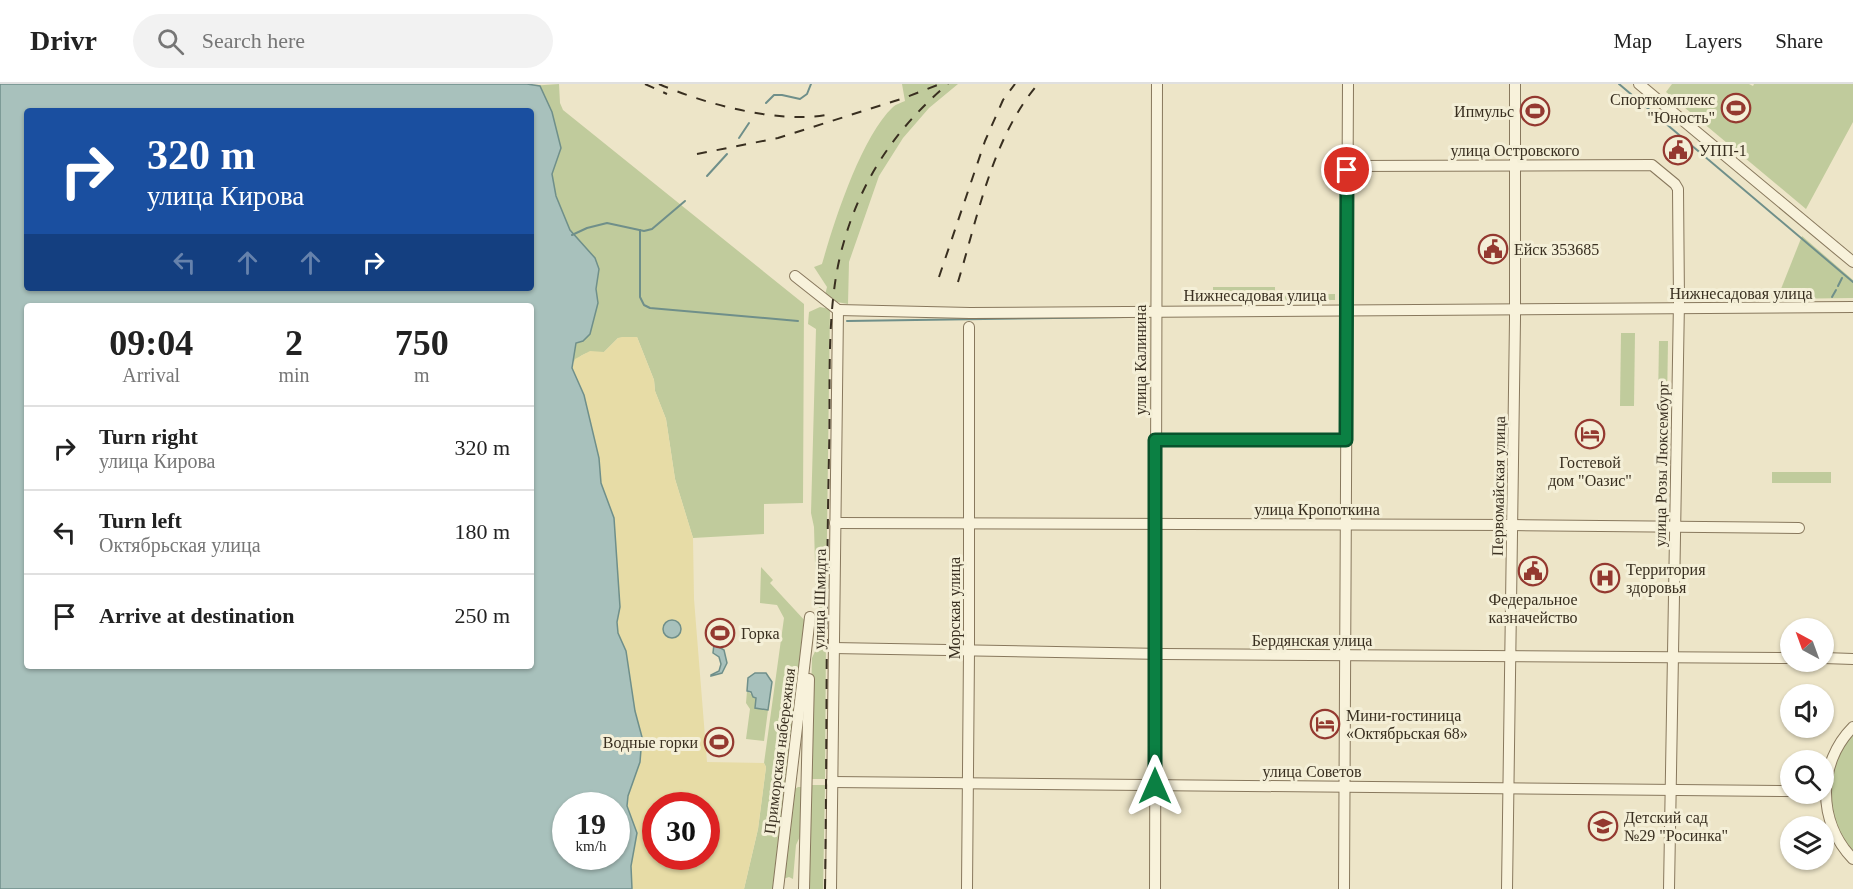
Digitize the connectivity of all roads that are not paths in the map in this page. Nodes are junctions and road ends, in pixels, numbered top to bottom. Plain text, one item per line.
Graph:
1 (1157, 84) edge
2 (1348, 84) edge
3 (1515, 84) edge
4 (1639, 84) edge
5 (1515, 165) junction
6 (1348, 166) junction
7 (1675, 184) joint
8 (1853, 262) edge
9 (795, 276) dead end
10 (1853, 307) edge
11 (1678, 308) junction
12 (1515, 309) junction
13 (838, 310) junction
14 (1155, 310) junction
15 (1347, 310) junction
16 (969, 327) dead end
17 (1155, 440) junction
18 (1346, 440) junction
19 (835, 523) junction
20 (969, 523) junction
21 (1155, 524) junction
22 (1346, 524) junction
23 (1512, 525) junction
24 (1675, 527) junction
25 (1799, 528) dead end
26 (834, 648) junction
27 (969, 651) junction
28 (1155, 654) junction
29 (1345, 656) junction
30 (1510, 656) junction
31 (1673, 658) junction
32 (1780, 658) edge
33 (1834, 658) edge
34 (1853, 658) edge
35 (1853, 726) edge
36 (1834, 753) edge
37 (792, 781) junction
38 (807, 781) junction
39 (832, 782) junction
40 (968, 784) junction
41 (1155, 786) junction
42 (1345, 786) junction
43 (1509, 788) junction
44 (1671, 790) junction
45 (1780, 791) edge
46 (1827, 804) edge
47 (1853, 859) edge
48 (778, 889) edge
49 (804, 889) edge
50 (831, 889) edge
51 (967, 889) edge
52 (1155, 889) edge
53 (1344, 889) edge
54 (1507, 889) edge
55 (1669, 889) edge

1 - 14 street, улица Калинина
2 - 6 street
3 - 5 street, Первомайская улица
4 - 8 street
5 - 6 street, улица Островского
5 - 7 street, улица Островского
5 - 12 street, Первомайская улица
6 - 15 street
7 - 11 street, улица Розы Люксембург
9 - 13 street
10 - 11 street, Нижнесадовая улица
11 - 12 street, Нижнесадовая улица
11 - 24 street, улица Розы Люксембург
12 - 15 street, Нижнесадовая улица
12 - 23 street, Первомайская улица
13 - 14 street, Нижнесадовая улица
13 - 19 street, улица Шмидта
14 - 15 street, Нижнесадовая улица
14 - 17 street, улица Калинина
15 - 18 street
16 - 20 street, Морская улица
17 - 18 street
17 - 21 street, улица Калинина
18 - 22 street
19 - 20 street, улица Кропоткина
19 - 26 street, улица Шмидта
20 - 21 street, улица Кропоткина
20 - 27 street, Морская улица
21 - 22 street, улица Кропоткина
21 - 28 street, улица Калинина
22 - 23 street, улица Кропоткина
22 - 29 street
23 - 24 street, улица Кропоткина
23 - 30 street, Первомайская улица
24 - 25 street, улица Кропоткина
24 - 31 street, улица Розы Люксембург
26 - 27 street, Бердянская улица
26 - 39 street, улица Шмидта
27 - 28 street, Бердянская улица
27 - 40 street, Морская улица
28 - 29 street, Бердянская улица
28 - 41 street, улица Калинина
29 - 30 street, Бердянская улица
29 - 42 street
30 - 31 street, Бердянская улица
30 - 43 street, Первомайская улица
31 - 32 street, Бердянская улица
31 - 44 street, улица Розы Люксембург
33 - 34 street
35 - 36 street
37 - 38 street
37 - 38 street, Приморская набережная
37 - 48 street, Приморская набережная
38 - 49 street
39 - 40 street, улица Советов
39 - 50 street, улица Шмидта
40 - 41 street, улица Советов
40 - 51 street, Морская улица
41 - 42 street, улица Советов
41 - 52 street, улица Калинина
42 - 43 street, улица Советов
42 - 53 street
43 - 44 street, улица Советов
43 - 54 street, Первомайская улица
44 - 45 street, улица Советов
44 - 55 street, улица Розы Люксембург
46 - 47 street

